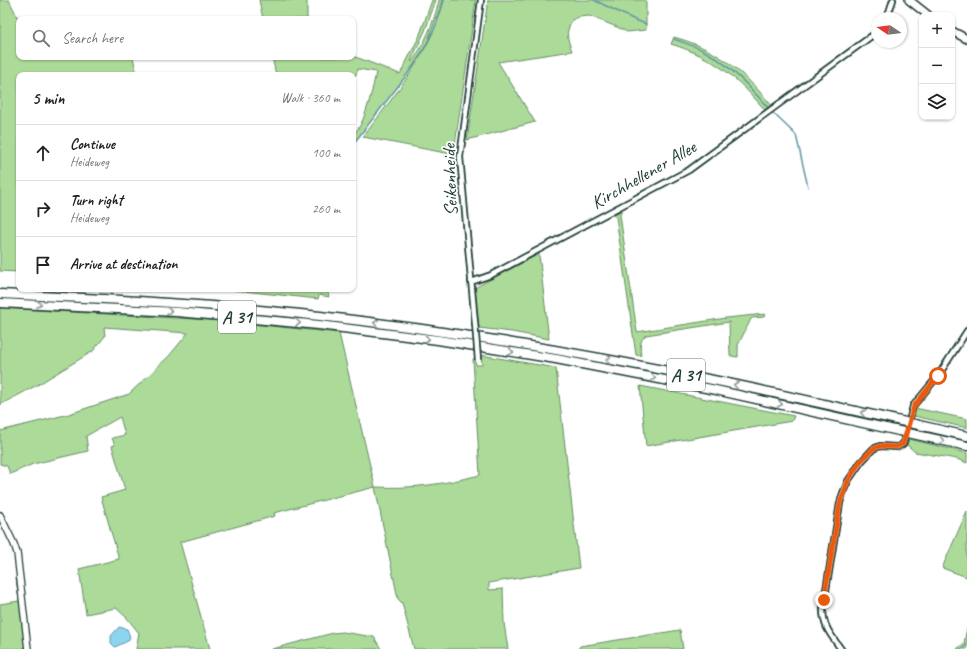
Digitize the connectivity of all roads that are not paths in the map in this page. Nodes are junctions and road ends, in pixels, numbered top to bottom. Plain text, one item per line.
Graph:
1 (481, 0) edge
2 (893, 0) edge
3 (909, 0) edge
4 (889, 12) edge
5 (924, 12) edge
6 (955, 33) edge
7 (871, 36) edge
8 (967, 39) edge
9 (471, 282) junction
10 (0, 294) edge
11 (0, 303) edge
12 (967, 331) edge
13 (478, 360) dead end
14 (967, 436) edge
15 (967, 446) edge
16 (0, 515) edge
17 (28, 649) edge
18 (841, 649) edge

1 - 9 street, Seikenheide
2 - 4 street
3 - 5 main road
6 - 8 main road
7 - 9 street, Kirchhellener Allee
9 - 13 street, Seikenheide, bridge
14 -> 10 highway, A 31, bridge
11 -> 15 highway, A 31, bridge
12 - 18 street
16 - 17 street

